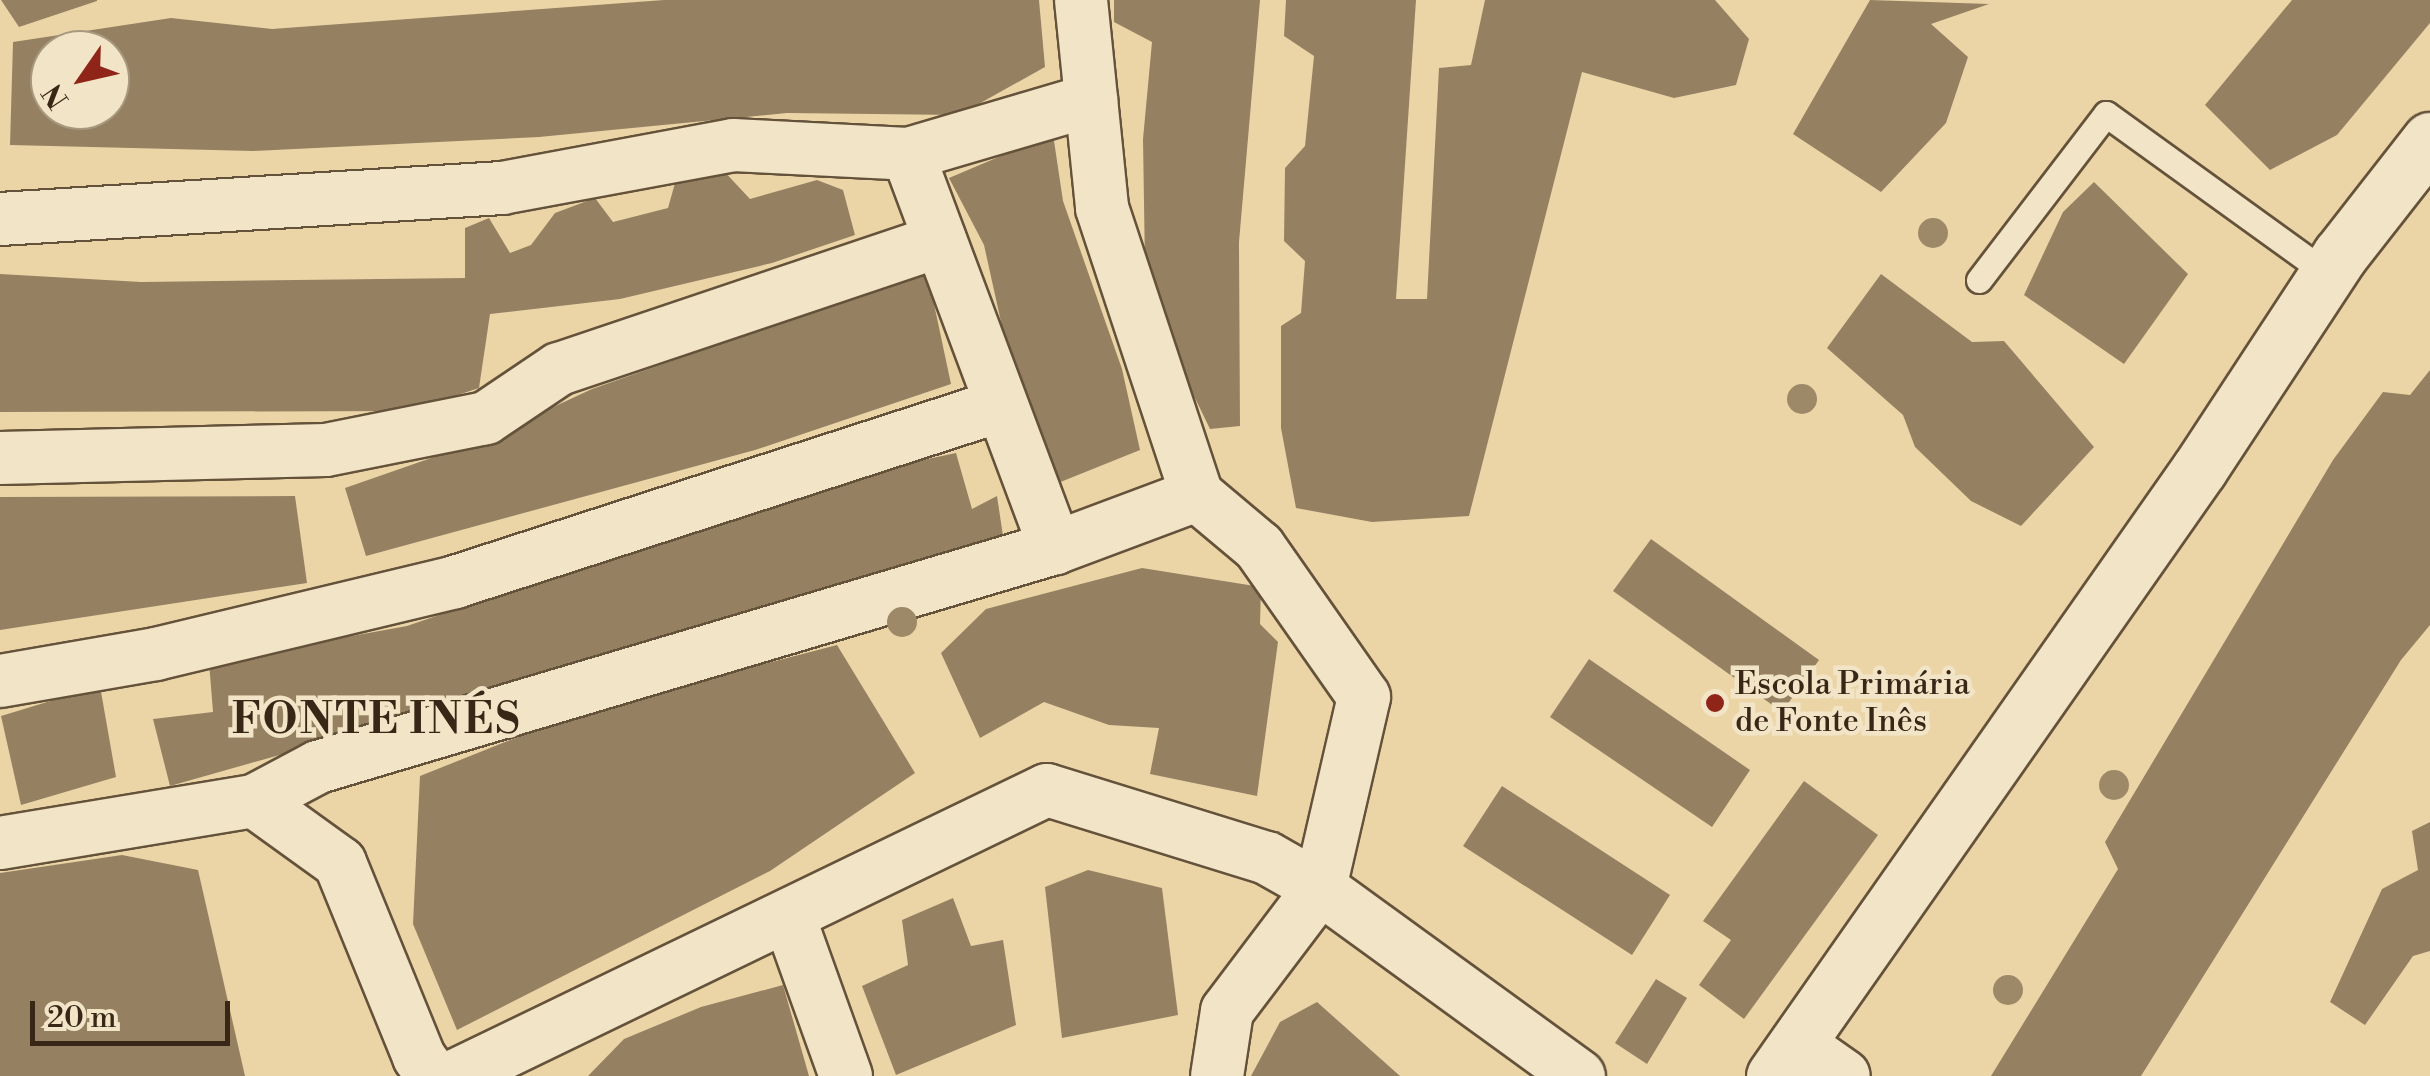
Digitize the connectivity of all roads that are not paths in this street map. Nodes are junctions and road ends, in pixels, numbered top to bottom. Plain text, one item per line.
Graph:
1 (1080, 0) edge
2 (1091, 100) junction
3 (2430, 140) edge
4 (908, 154) junction
5 (0, 219) edge
6 (940, 241) junction
7 (2328, 274) junction
8 (1979, 280) dead end
9 (999, 406) junction
10 (0, 458) edge
11 (1197, 495) junction
12 (1055, 548) junction
13 (0, 681) edge
14 (254, 802) junction
15 (0, 844) edge
16 (1320, 888) junction
17 (789, 917) junction
18 (1785, 1060) edge
19 (433, 1076) edge
20 (455, 1076) edge
21 (846, 1076) edge
22 (1217, 1076) edge
23 (1578, 1076) edge
24 (1844, 1076) edge

1 - 2 street
2 - 4 street
2 - 11 street
3 - 7 street
4 - 5 street
4 - 6 street
6 - 9 street
6 - 10 street
7 - 8 lane
7 - 18 street
9 - 12 street
9 - 13 street
11 - 12 street
11 - 16 street
12 - 14 street
14 - 15 street
14 - 19 street
16 - 17 street
16 - 22 street
16 - 23 street
17 - 20 street
17 - 21 street
18 - 24 street

